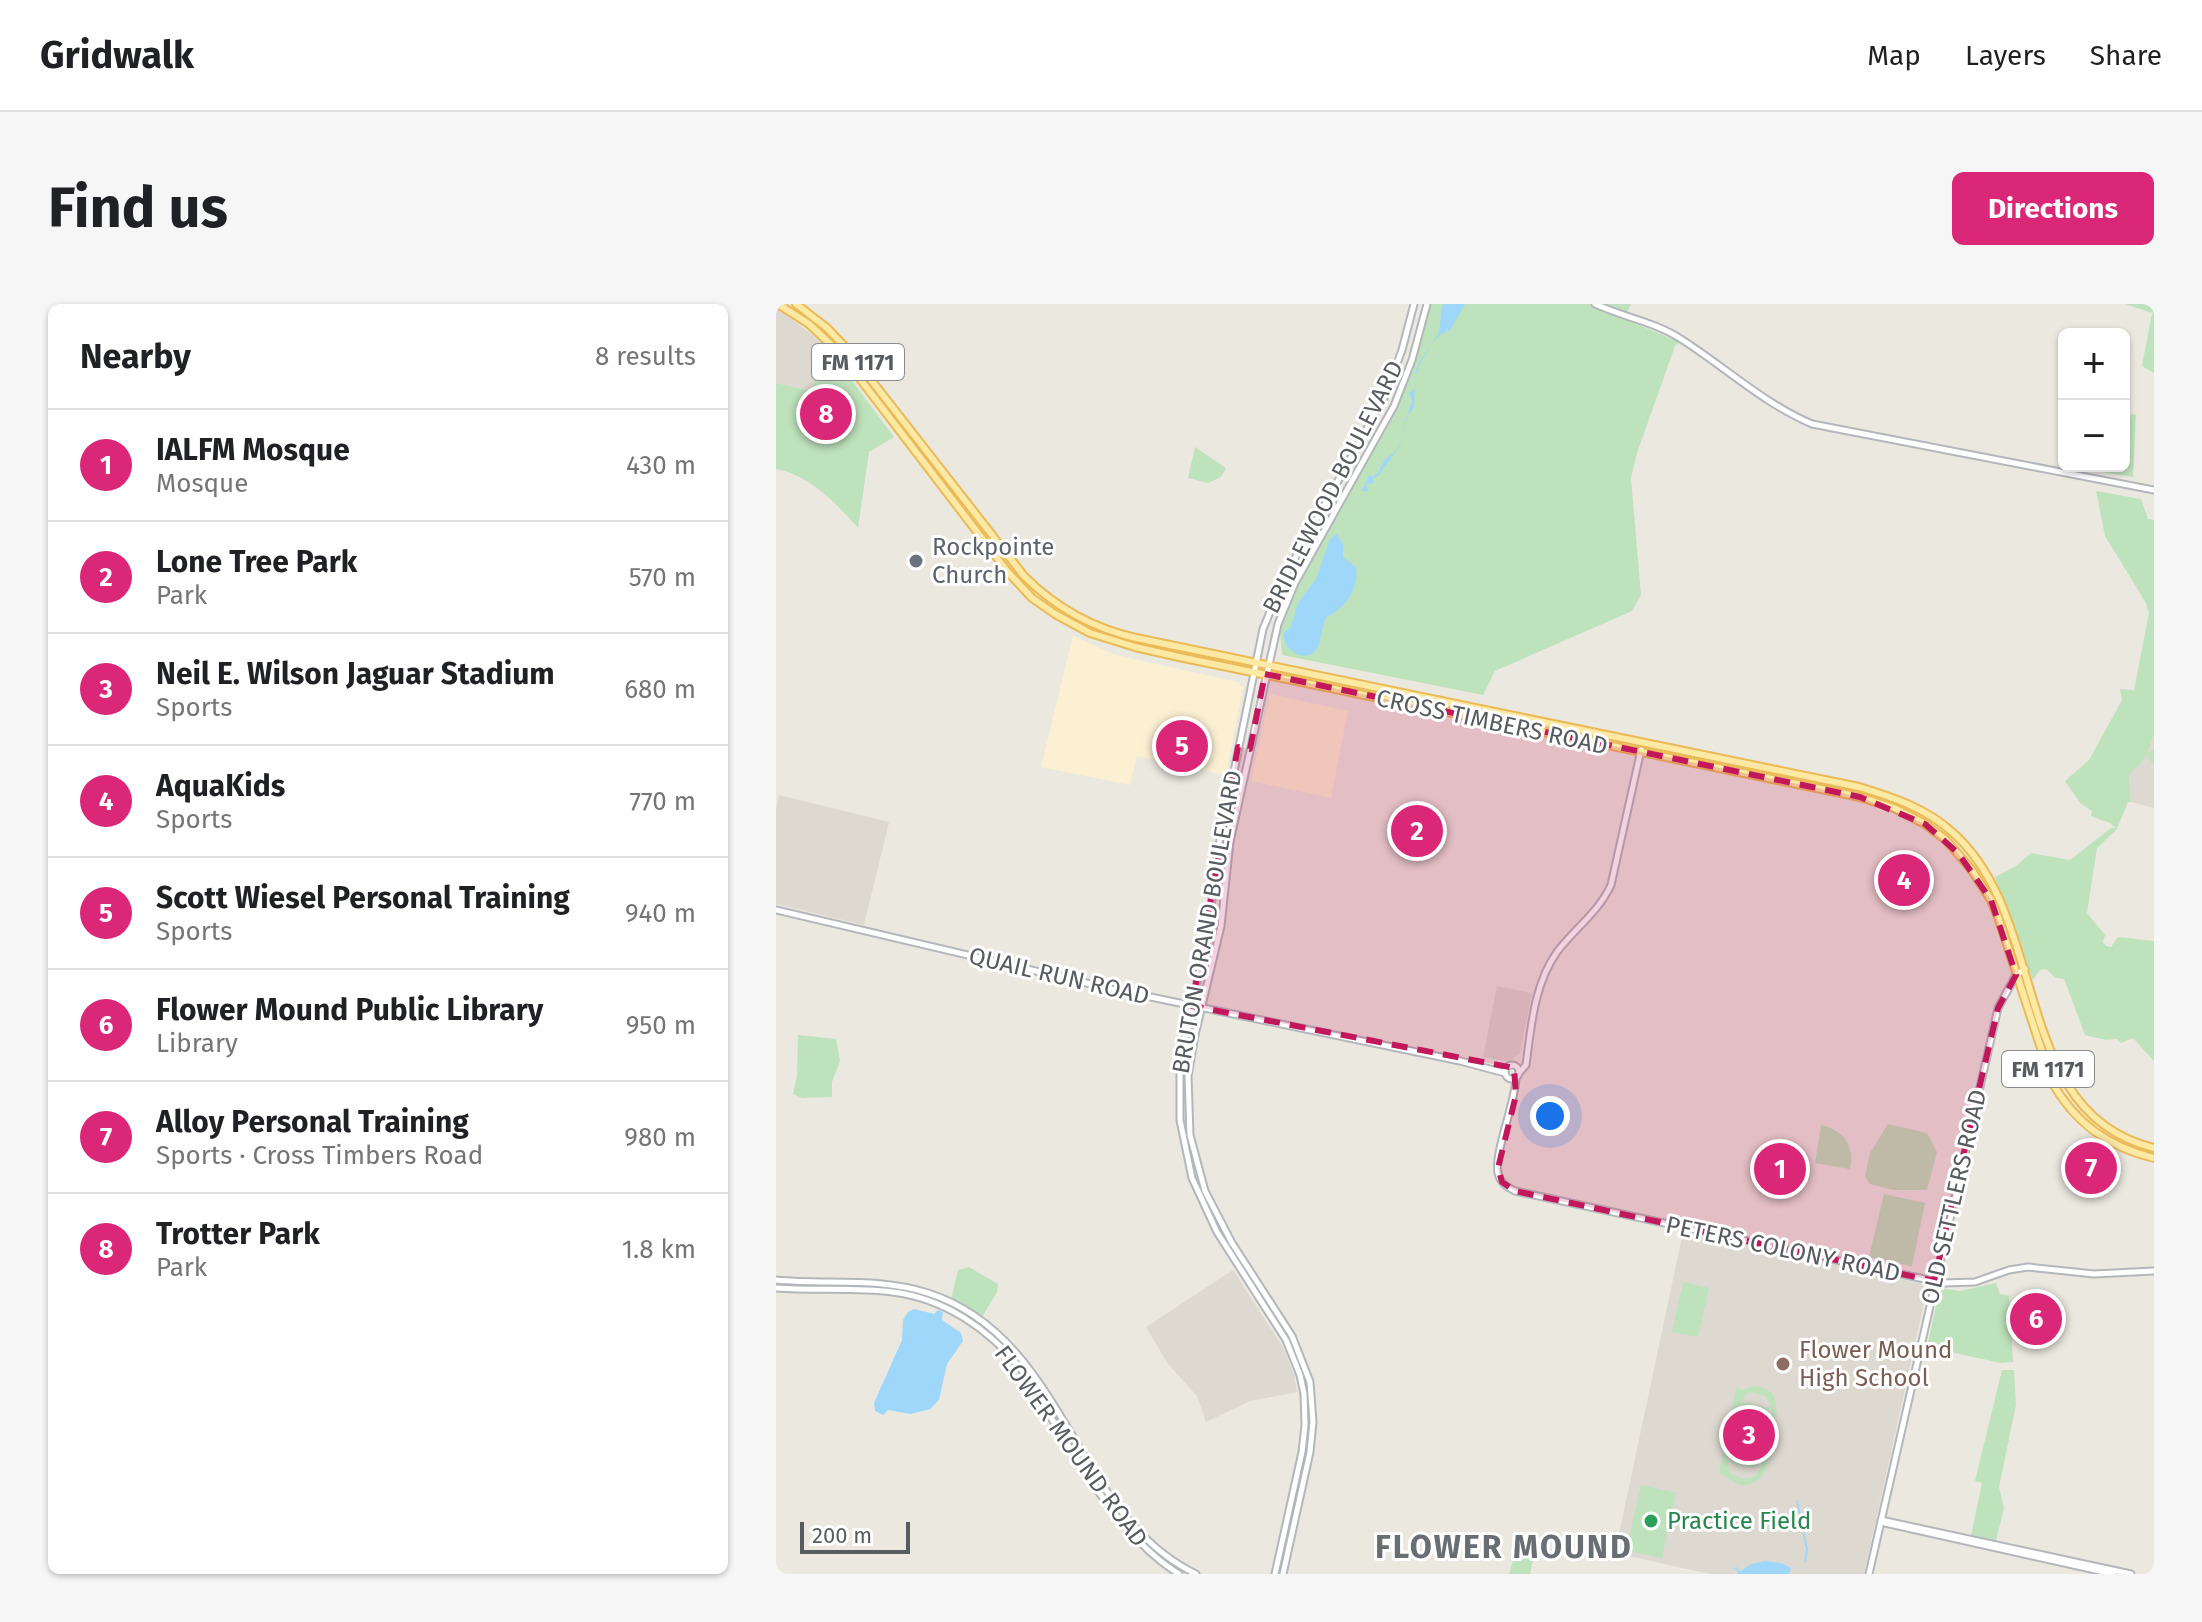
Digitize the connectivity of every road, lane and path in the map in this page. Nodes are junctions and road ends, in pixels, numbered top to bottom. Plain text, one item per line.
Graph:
1 (778, 304) edge
2 (796, 304) edge
3 (1414, 304) edge
4 (1427, 304) edge
5 (1595, 304) edge
6 (2154, 490) edge
7 (1115, 638) junction
8 (1255, 662) junction
9 (1267, 664) junction
10 (1253, 671) junction
11 (1265, 674) junction
12 (1643, 743) junction
13 (1238, 747) junction
14 (1250, 749) junction
15 (1641, 753) junction
16 (776, 910) edge
17 (2025, 969) junction
18 (2016, 975) junction
19 (1192, 1006) junction
20 (1202, 1008) junction
21 (1526, 1055) junction
22 (2057, 1065) junction
23 (1516, 1066) junction
24 (1506, 1070) junction
25 (2048, 1070) junction
26 (1515, 1077) junction
27 (2154, 1148) edge
28 (2154, 1158) edge
29 (2154, 1271) edge
30 (776, 1280) edge
31 (1934, 1281) junction
32 (776, 1288) edge
33 (1881, 1520) junction
34 (2027, 1553) junction
35 (1179, 1574) edge
36 (1196, 1574) edge
37 (1275, 1574) edge
38 (1283, 1574) edge
39 (1869, 1574) edge
40 (2113, 1574) edge
41 (2131, 1574) edge

1 - 7 main road, CROSS TIMBERS ROAD / FM 1171
2 - 7 main road, CROSS TIMBERS ROAD / FM 1171
3 - 8 main road, BRIDLEWOOD BOULEVARD
4 - 9 main road, BRIDLEWOOD BOULEVARD
5 - 6 main road
7 - 8 main road, CROSS TIMBERS ROAD / FM 1171
7 - 10 main road, CROSS TIMBERS ROAD / FM 1171
8 - 9 main road, CROSS TIMBERS ROAD / FM 1171
8 - 10 main road, BRIDLEWOOD BOULEVARD
9 - 11 main road, BRIDLEWOOD BOULEVARD
9 - 12 main road, CROSS TIMBERS ROAD / FM 1171
10 - 11 main road, CROSS TIMBERS ROAD / FM 1171
10 - 13 main road, BRUTON ORAND BOULEVARD
11 - 14 main road, BRUTON ORAND BOULEVARD
11 - 15 main road, CROSS TIMBERS ROAD / FM 1171
12 - 15 main road
12 - 17 main road, CROSS TIMBERS ROAD / FM 1171
13 - 14 main road
13 - 19 main road, BRUTON ORAND BOULEVARD
14 - 20 main road, BRUTON ORAND BOULEVARD
15 - 18 main road, CROSS TIMBERS ROAD / FM 1171
15 - 21 main road
16 - 19 main road, QUAIL RUN ROAD
17 - 18 main road, OLD SETTLERS ROAD
17 - 22 main road, CROSS TIMBERS ROAD / FM 1171
18 - 25 main road, CROSS TIMBERS ROAD / FM 1171
18 - 31 main road, OLD SETTLERS ROAD
19 - 20 main road, QUAIL RUN ROAD
19 - 37 main road, BRUTON ORAND BOULEVARD
20 - 24 main road, QUAIL RUN ROAD
20 - 38 main road, BRUTON ORAND BOULEVARD
21 - 23 main road
21 - 26 main road
22 - 25 main road
22 - 27 main road, CROSS TIMBERS ROAD / FM 1171
23 - 24 main road, QUAIL RUN ROAD
23 - 26 main road, PETERS COLONY ROAD
24 - 26 main road
25 - 28 main road, CROSS TIMBERS ROAD / FM 1171
26 - 31 main road, PETERS COLONY ROAD
29 - 31 main road, PETERS COLONY ROAD
30 - 36 main road, FLOWER MOUND ROAD
31 - 33 main road, OLD SETTLERS ROAD
32 - 35 main road, FLOWER MOUND ROAD
33 - 34 main road
33 - 39 main road, OLD SETTLERS ROAD
34 - 40 main road
34 - 41 main road

